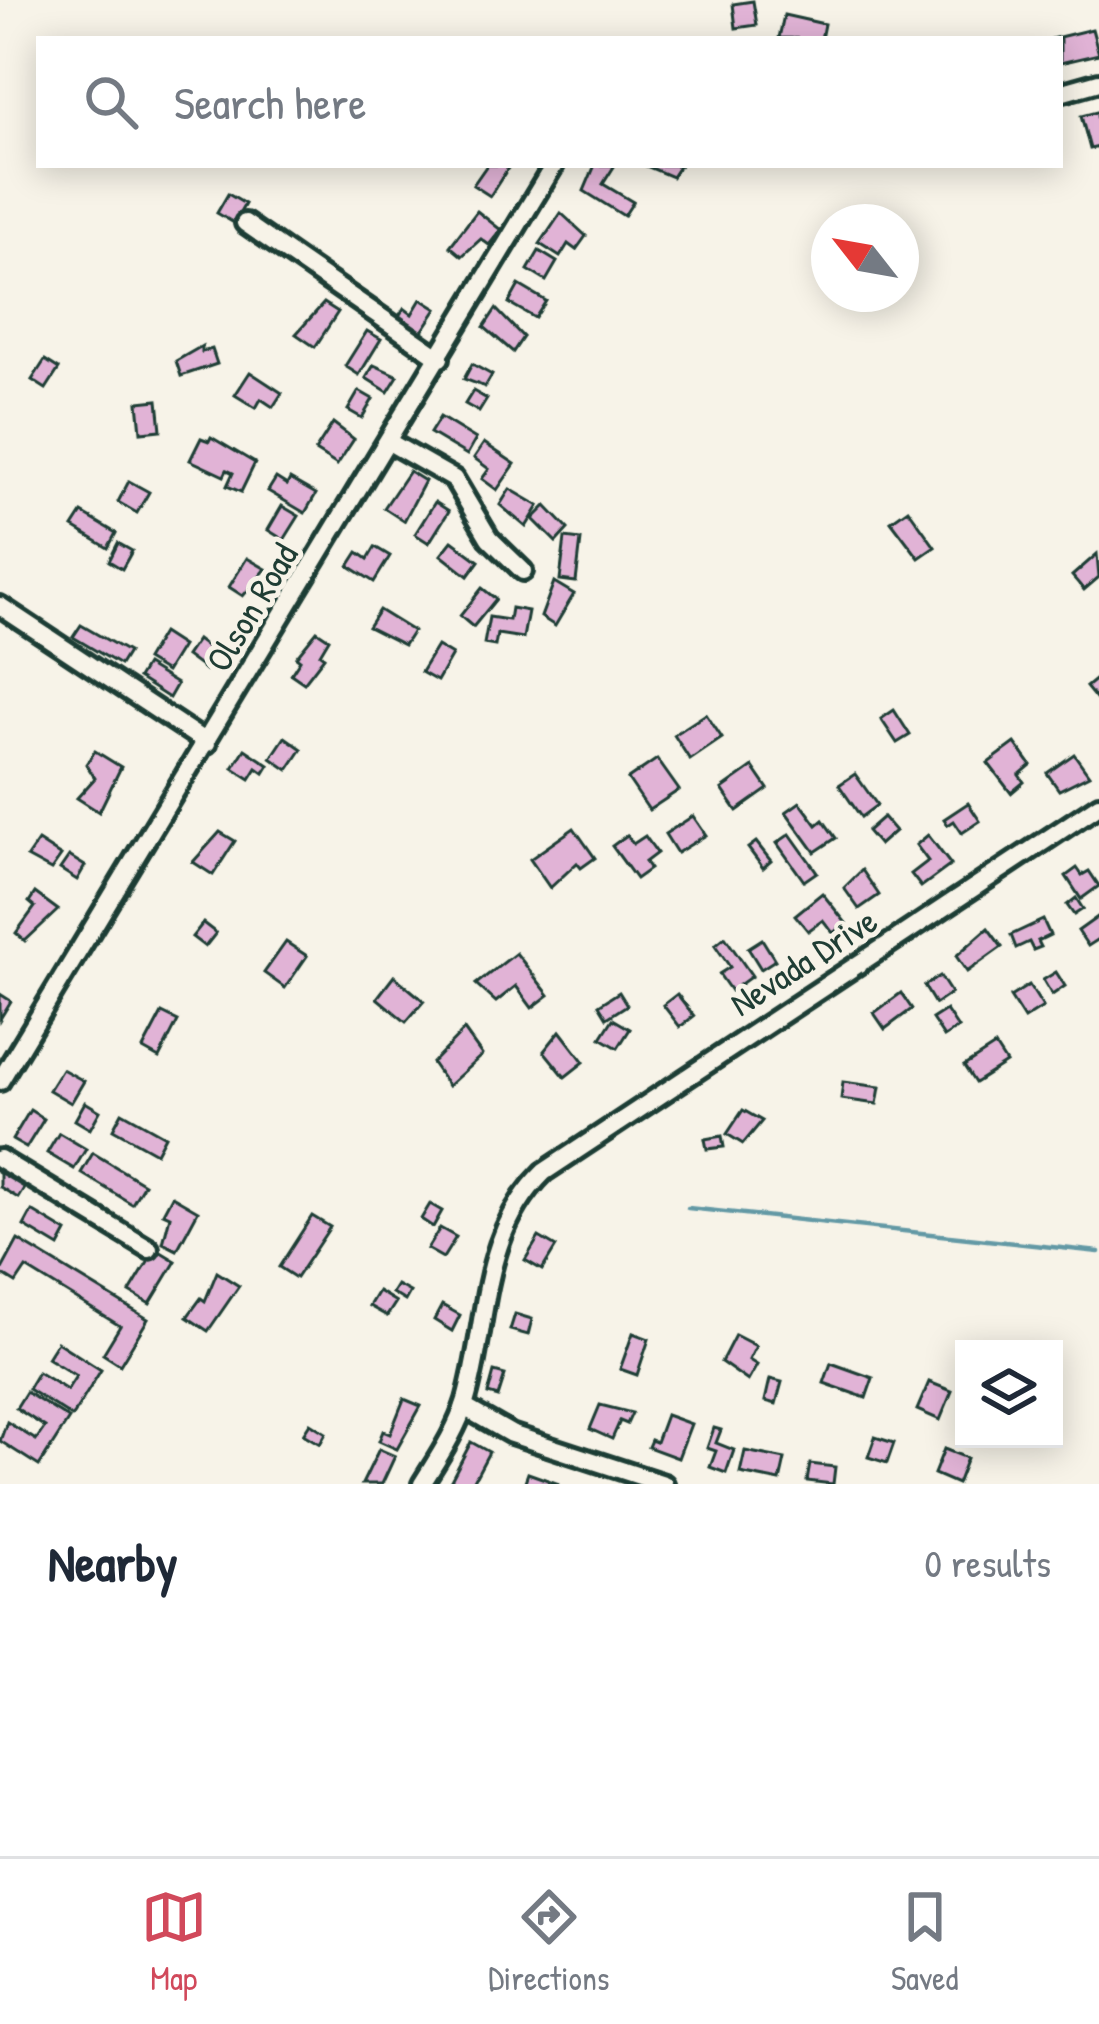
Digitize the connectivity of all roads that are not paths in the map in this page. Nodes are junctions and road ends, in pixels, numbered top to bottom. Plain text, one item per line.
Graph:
1 (1099, 82) edge
2 (1063, 92) edge
3 (552, 168) edge
4 (245, 223) dead end
5 (440, 358) junction
6 (389, 442) junction
7 (523, 571) dead end
8 (0, 607) edge
9 (207, 743) junction
10 (1099, 806) edge
11 (0, 1081) edge
12 (0, 1160) edge
13 (148, 1249) dead end
14 (464, 1407) junction
15 (422, 1484) edge
16 (664, 1484) edge

1 - 2 street
3 - 5 street, Olson Road
4 - 5 street
5 - 6 street, Olson Road
6 - 7 street
6 - 9 street, Olson Road
8 - 9 street
9 - 11 street, Olson Road
10 - 14 street, Nevada Drive
12 - 13 street
14 - 15 street
14 - 16 street

